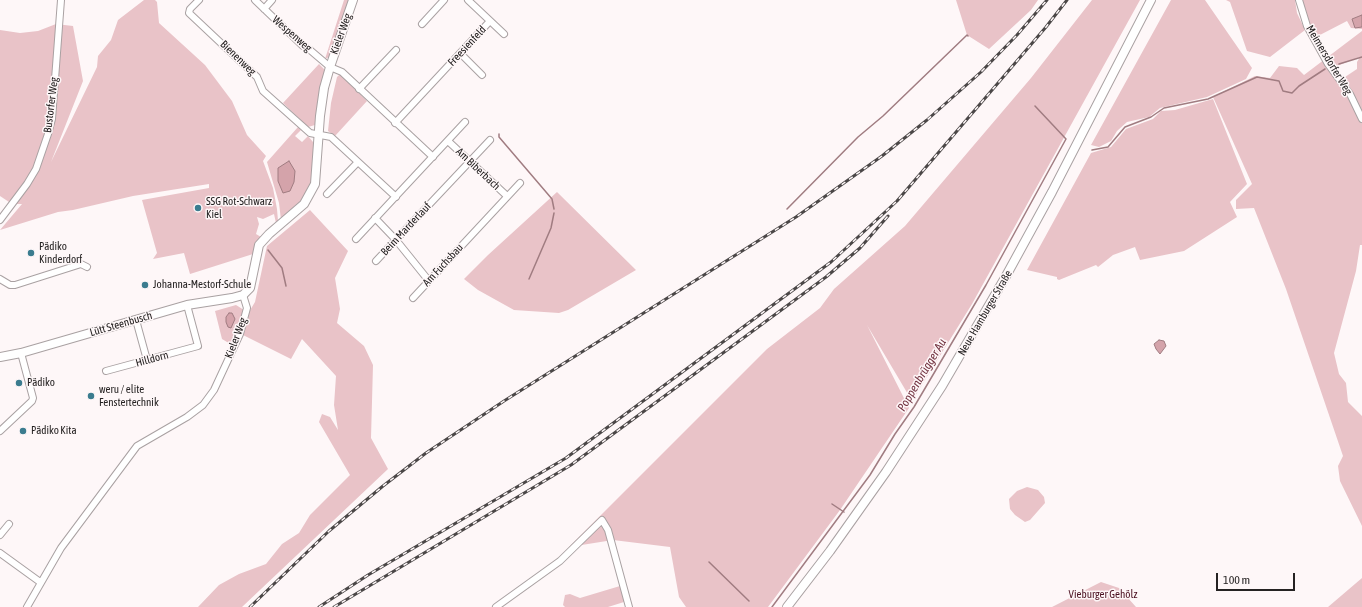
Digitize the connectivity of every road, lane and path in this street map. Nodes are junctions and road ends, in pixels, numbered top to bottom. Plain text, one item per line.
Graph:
1 (61, 0) edge
2 (199, 0) edge
3 (255, 0) edge
4 (272, 0) edge
5 (353, 0) edge
6 (444, 0) edge
7 (468, 0) edge
8 (1151, 0) edge
9 (1299, 0) edge
10 (264, 9) junction
11 (490, 21) junction
12 (422, 24) dead end
13 (504, 34) dead end
14 (396, 50) dead end
15 (460, 54) junction
16 (330, 67) junction
17 (482, 75) dead end
18 (359, 89) junction
19 (1362, 119) edge
20 (465, 122) dead end
21 (395, 123) junction
22 (319, 134) junction
23 (490, 140) dead end
24 (448, 141) junction
25 (433, 157) junction
26 (470, 161) junction
27 (358, 162) junction
28 (520, 183) dead end
29 (327, 194) dead end
30 (507, 196) junction
31 (396, 197) junction
32 (375, 218) junction
33 (0, 220) edge
34 (356, 239) dead end
35 (396, 240) junction
36 (376, 261) dead end
37 (87, 267) dead end
38 (0, 279) edge
39 (429, 281) junction
40 (243, 295) junction
41 (413, 298) dead end
42 (187, 305) junction
43 (136, 320) junction
44 (22, 353) junction
45 (0, 357) edge
46 (147, 360) junction
47 (106, 371) dead end
48 (0, 431) edge
49 (9, 524) dead end
50 (0, 535) edge
51 (0, 553) edge
52 (40, 582) junction
53 (26, 607) edge
54 (496, 607) edge
55 (629, 607) edge
56 (787, 607) edge

1 - 33 street, Bustorfer Weg
2 - 22 street, Bienenweg
3 - 10 street, Wespenweg
4 - 10 street
5 - 16 main road, Kieler Weg
6 - 12 street
7 - 11 street
8 - 56 main road, Neue Hamburger Straße
9 - 19 street, Meimersdorfer Weg
10 - 16 street, Wespenweg
11 - 13 street
11 - 15 street, Freesienfeld
14 - 18 street
15 - 17 street
15 - 21 street, Freesienfeld
16 - 18 street
16 - 22 main road, Kieler Weg
18 - 21 street
20 - 24 street, Am Biberbach
21 - 25 street
22 - 27 street, Bienenweg
22 - 40 main road, Kieler Weg
23 - 26 street, Beim Marderlauf
24 - 25 street, Am Biberbach
24 - 26 street, Am Biberbach
25 - 31 street, Am Biberbach
26 - 30 street, Am Biberbach
26 - 35 street, Beim Marderlauf
27 - 29 street
27 - 31 street, Bienenweg
28 - 30 street, Am Fuchsbau
30 - 39 street, Am Fuchsbau
31 - 32 street, Am Biberbach
32 - 34 street, Am Biberbach
32 - 35 street
35 - 36 street, Beim Marderlauf
35 - 39 street
37 - 38 street
39 - 41 street, Am Fuchsbau
40 - 42 main road, Lütt Steenbusch
40 - 52 street, Kieler Weg
42 - 43 main road, Lütt Steenbusch
42 - 46 street, Hilldorn
43 - 44 main road, Lütt Steenbusch
43 - 46 street
44 - 45 main road, Lütt Steenbusch
44 - 48 street
46 - 47 street, Hilldorn
49 - 50 street
51 - 52 street
52 - 53 street, Kieler Weg
54 - 55 street

